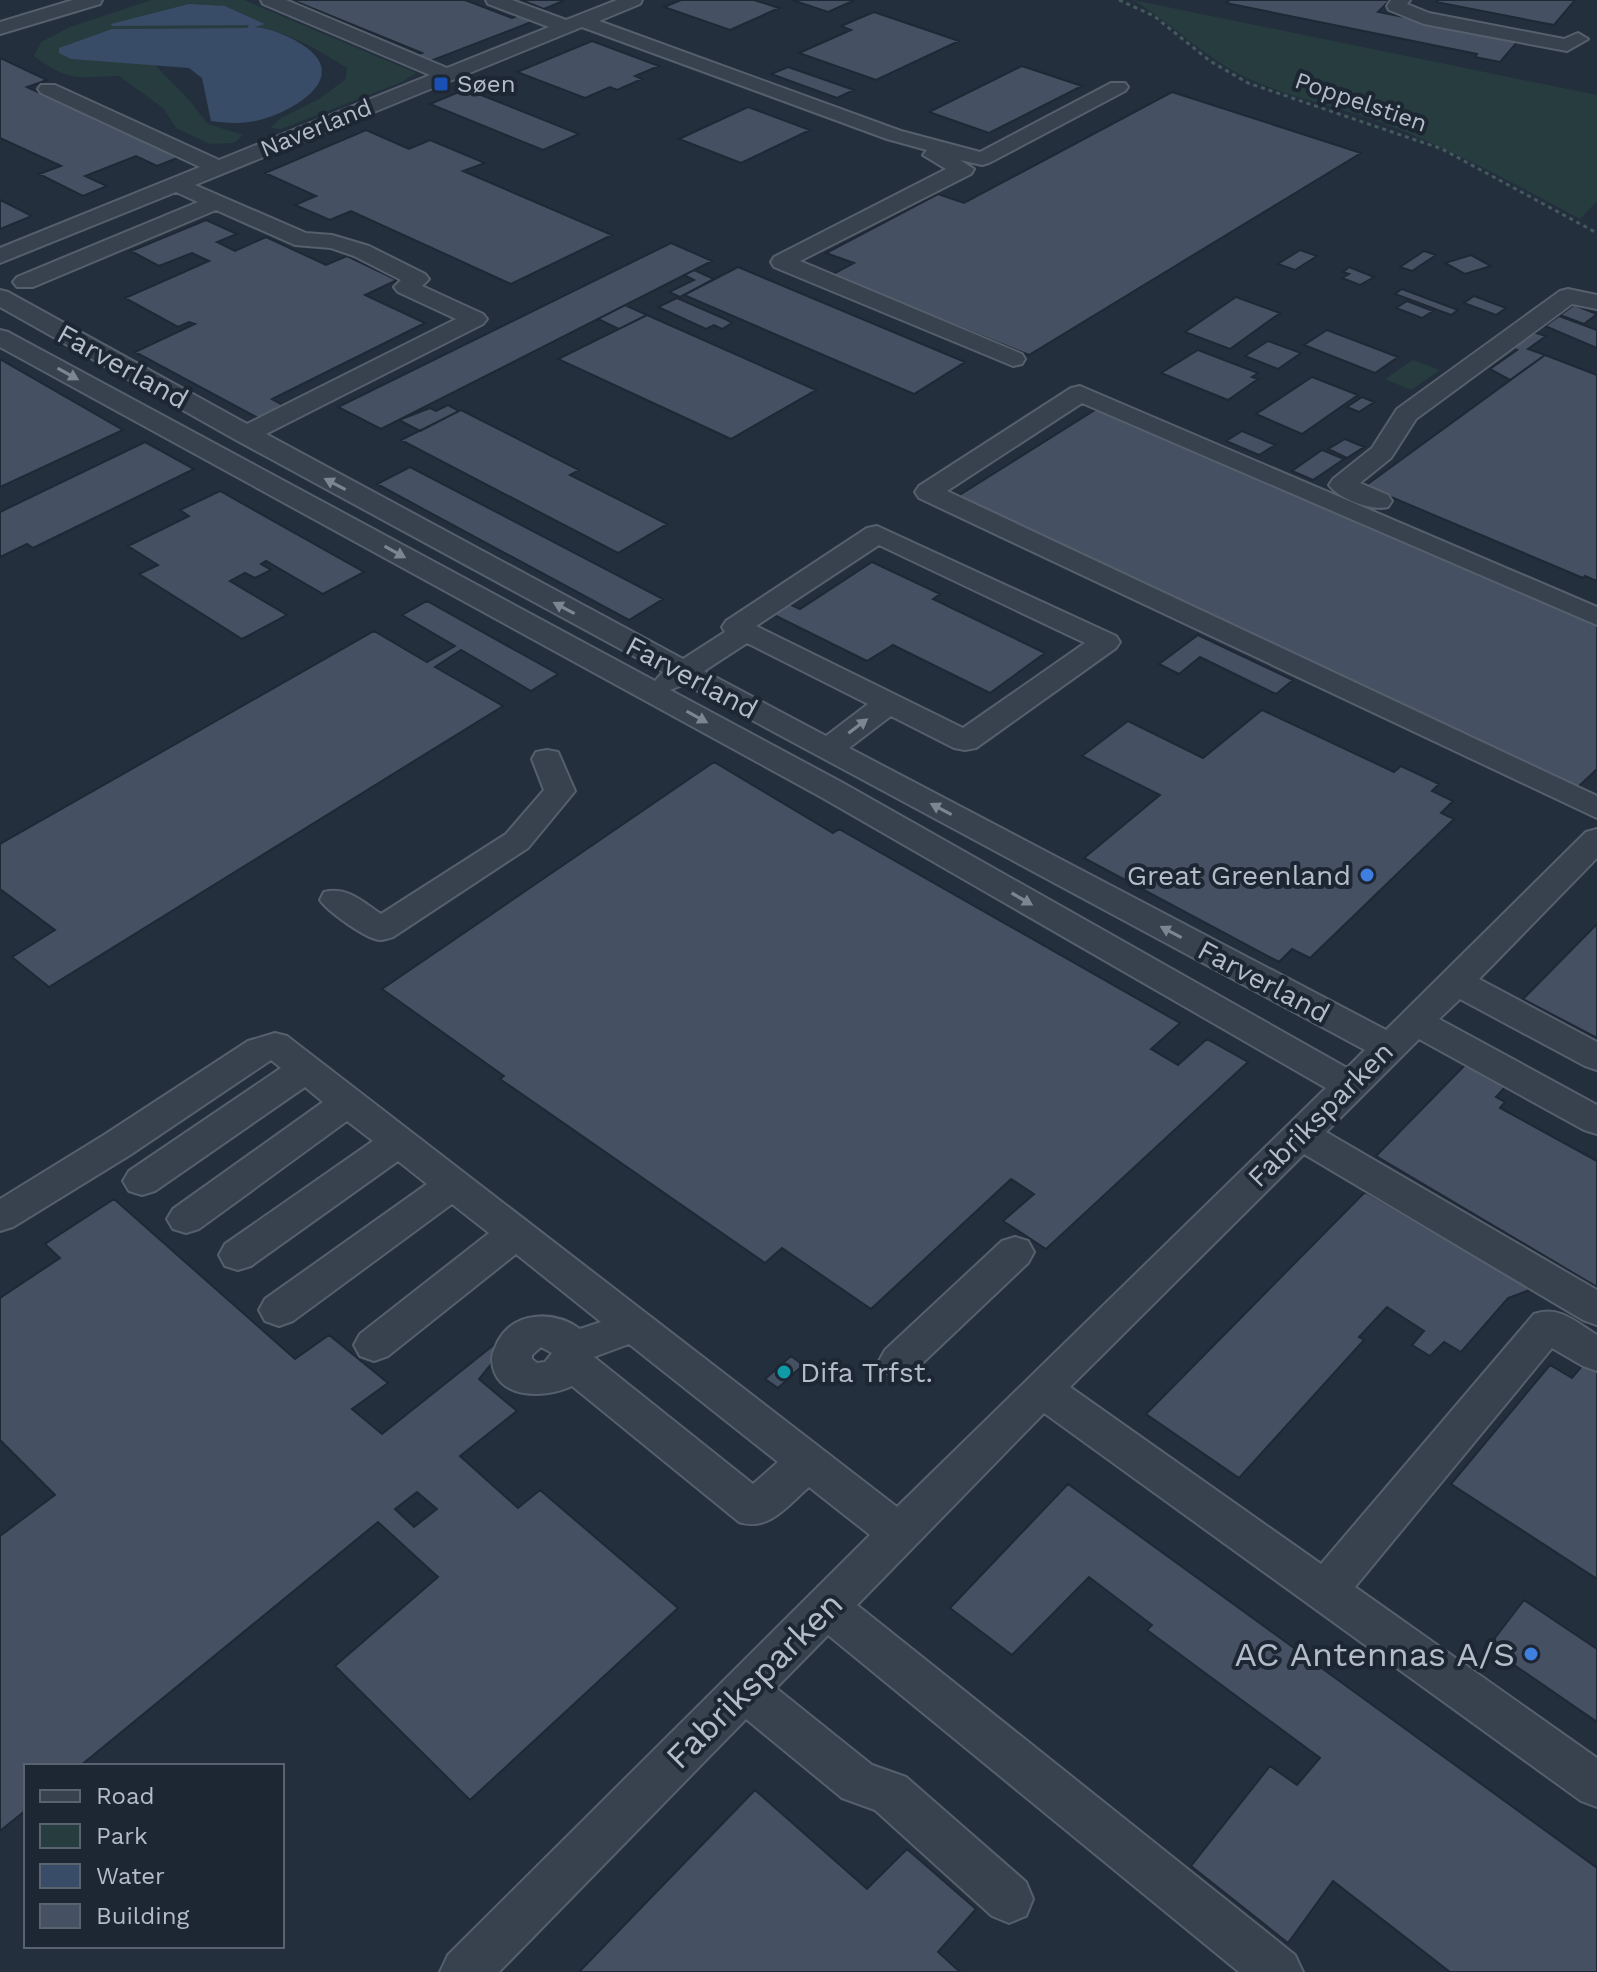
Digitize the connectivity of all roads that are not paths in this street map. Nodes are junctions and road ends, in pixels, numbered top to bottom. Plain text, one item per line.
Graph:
1 (93, 0) edge
2 (270, 0) edge
3 (495, 0) edge
4 (633, 0) edge
5 (1401, 0) edge
6 (575, 24) junction
7 (0, 28) edge
8 (1587, 36) edge
9 (447, 75) junction
10 (1118, 87) dead end
11 (48, 89) dead end
12 (894, 135) junction
13 (219, 168) junction
14 (177, 185) junction
15 (217, 202) junction
16 (0, 256) edge
17 (25, 282) dead end
18 (0, 297) edge
19 (1597, 302) edge
20 (0, 337) edge
21 (1013, 359) dead end
22 (245, 435) junction
23 (275, 452) junction
24 (242, 469) junction
25 (475, 560) junction
26 (442, 578) junction
27 (1597, 594) edge
28 (1597, 617) edge
29 (745, 632) junction
30 (621, 639) junction
31 (590, 658) junction
32 (683, 672) junction
33 (652, 692) junction
34 (889, 703) junction
35 (828, 749) junction
36 (547, 759) dead end
37 (1597, 808) edge
38 (1597, 839) edge
39 (1006, 844) junction
40 (972, 871) junction
41 (336, 900) dead end
42 (1456, 982) junction
43 (1401, 1034) junction
44 (1597, 1057) edge
45 (306, 1069) junction
46 (1349, 1085) junction
47 (348, 1102) junction
48 (1597, 1121) edge
49 (1300, 1134) junction
50 (398, 1142) junction
51 (142, 1181) dead end
52 (453, 1184) junction
53 (0, 1217) edge
54 (186, 1219) dead end
55 (516, 1233) junction
56 (1015, 1252) dead end
57 (238, 1255) dead end
58 (1597, 1309) edge
59 (279, 1310) dead end
60 (634, 1326) junction
61 (374, 1345) dead end
62 (1597, 1355) edge
63 (899, 1361) dead end
64 (1042, 1389) junction
65 (808, 1462) junction
66 (899, 1533) junction
67 (1325, 1591) junction
68 (827, 1607) junction
69 (744, 1690) junction
70 (1597, 1785) edge
71 (1009, 1899) dead end
72 (465, 1972) edge
73 (1278, 1972) edge

1 - 7 street
2 - 9 street
3 - 6 street
4 - 6 street, Naverland
5 - 8 street
6 - 9 street, Naverland
6 - 12 street
9 - 13 street, Naverland
10 - 12 street
11 - 13 street
12 - 21 street
13 - 14 street, Naverland
14 - 15 street
14 - 16 street, Naverland
15 - 17 street
15 - 22 street
18 - 22 street, Farverland
19 - 27 street
20 -> 24 street, Farverland
22 - 23 street, Farverland
23 - 24 street
25 -> 23 street, Farverland
24 -> 26 street, Farverland
25 - 26 street
30 -> 25 street, Farverland
26 - 31 street, Farverland
28 - 37 street
29 - 32 street
29 - 34 street
29 - 34 street
30 - 31 street
30 - 32 street, Farverland
31 - 33 street, Farverland
32 - 33 street
32 - 35 street, Farverland
33 -> 40 street, Farverland
35 -> 34 street
39 -> 35 street, Farverland
36 - 41 street
38 - 42 street, Fabriksparken
39 - 40 street
43 -> 39 street, Farverland
40 -> 46 street, Farverland
42 - 43 street, Fabriksparken
42 - 44 street
43 - 46 street, Fabriksparken
43 - 48 street, Farverland
45 - 47 street
45 - 51 street
45 - 53 street
46 - 49 street, Fabriksparken
47 - 50 street
47 - 54 street
49 - 58 street
49 - 64 street, Fabriksparken
50 - 52 street
50 - 57 street
52 - 55 street
52 - 59 street
55 - 60 street
55 - 61 street
56 - 63 street
60 - 65 street
60 - 65 street
62 - 67 street
64 - 66 street, Fabriksparken
64 - 67 street
65 - 66 street
66 - 68 street, Fabriksparken
67 - 70 street
68 - 69 street, Fabriksparken
68 - 73 street
69 - 71 street
69 - 72 street, Fabriksparken

